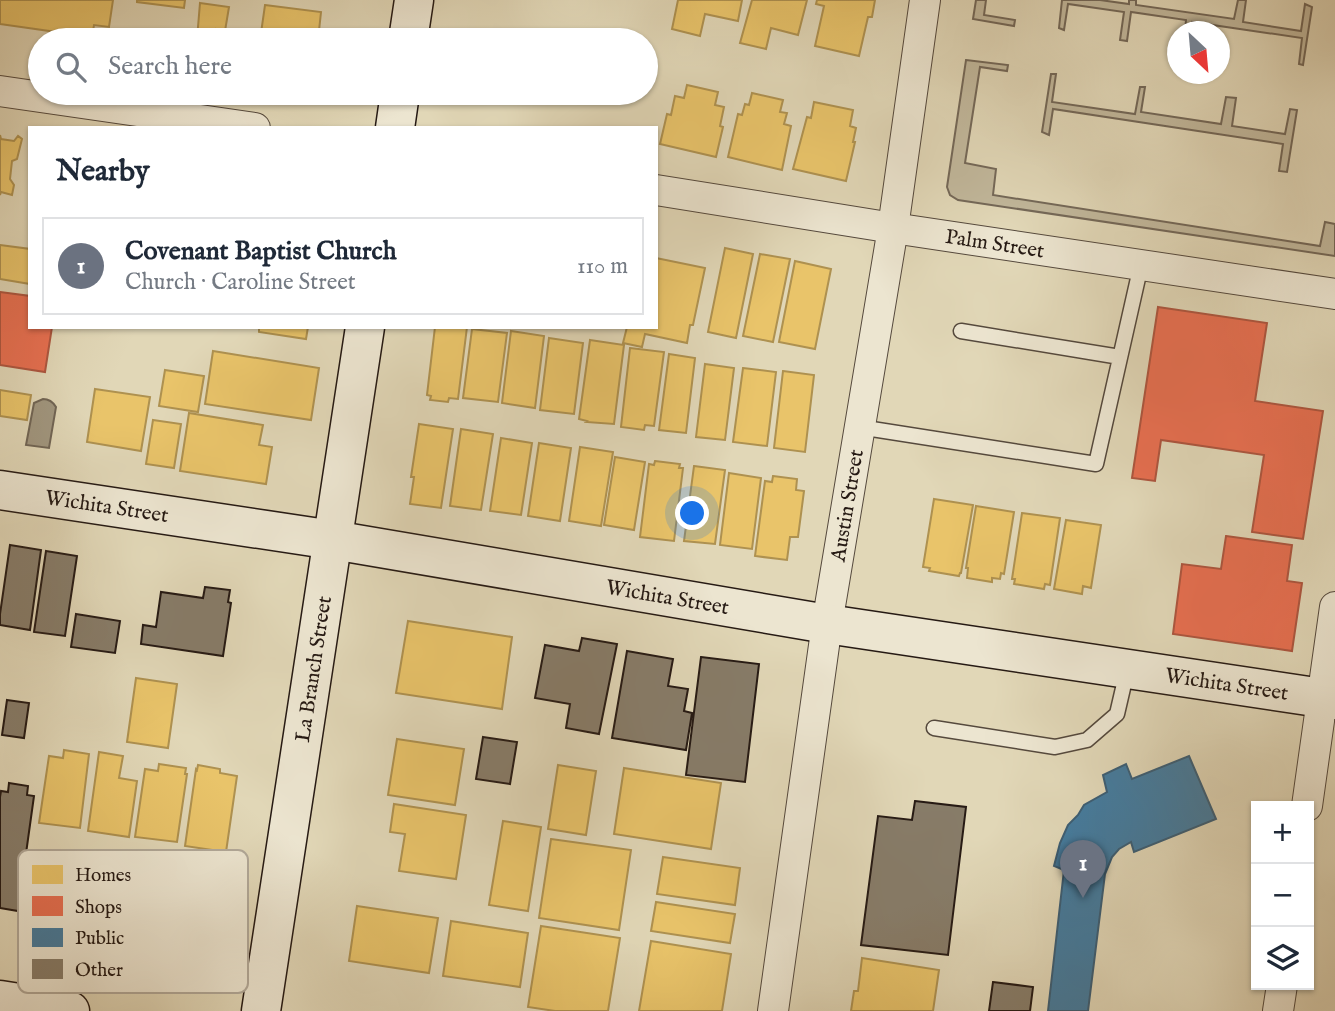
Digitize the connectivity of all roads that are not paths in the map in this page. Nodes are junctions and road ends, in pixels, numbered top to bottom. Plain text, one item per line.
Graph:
1 (414, 0) edge
2 (925, 0) edge
3 (410, 28) edge
4 (0, 91) edge
5 (28, 95) edge
6 (96, 105) edge
7 (398, 105) edge
8 (241, 126) edge
9 (395, 126) edge
10 (658, 190) edge
11 (893, 228) junction
12 (1141, 265) junction
13 (1335, 294) edge
14 (365, 329) edge
15 (961, 331) dead end
16 (1120, 357) junction
17 (859, 427) junction
18 (0, 490) edge
19 (333, 540) junction
20 (1335, 607) edge
21 (827, 624) junction
22 (1128, 669) junction
23 (1329, 699) edge
24 (934, 728) dead end
25 (1308, 801) edge
26 (1281, 990) edge
27 (0, 1000) edge
28 (69, 1011) edge
29 (261, 1011) edge
30 (773, 1011) edge
31 (1278, 1011) edge

1 - 3 street
2 - 11 street, Austin Street
4 - 5 street
6 - 8 street
7 - 9 street
10 - 11 street, Palm Street
11 - 12 street, Palm Street
11 - 17 street, Austin Street
12 - 13 street, Palm Street
12 - 16 lane
14 - 19 street, La Branch Street
15 - 16 lane
16 - 17 lane
17 - 21 street, Austin Street
18 - 19 street, Wichita Street
19 - 21 street, Wichita Street
19 - 29 street, La Branch Street
20 - 23 street
21 - 22 street, Wichita Street
21 - 30 street, Austin Street
22 - 23 street, Wichita Street
22 - 24 lane
23 - 25 street
26 - 31 street
27 - 28 street

